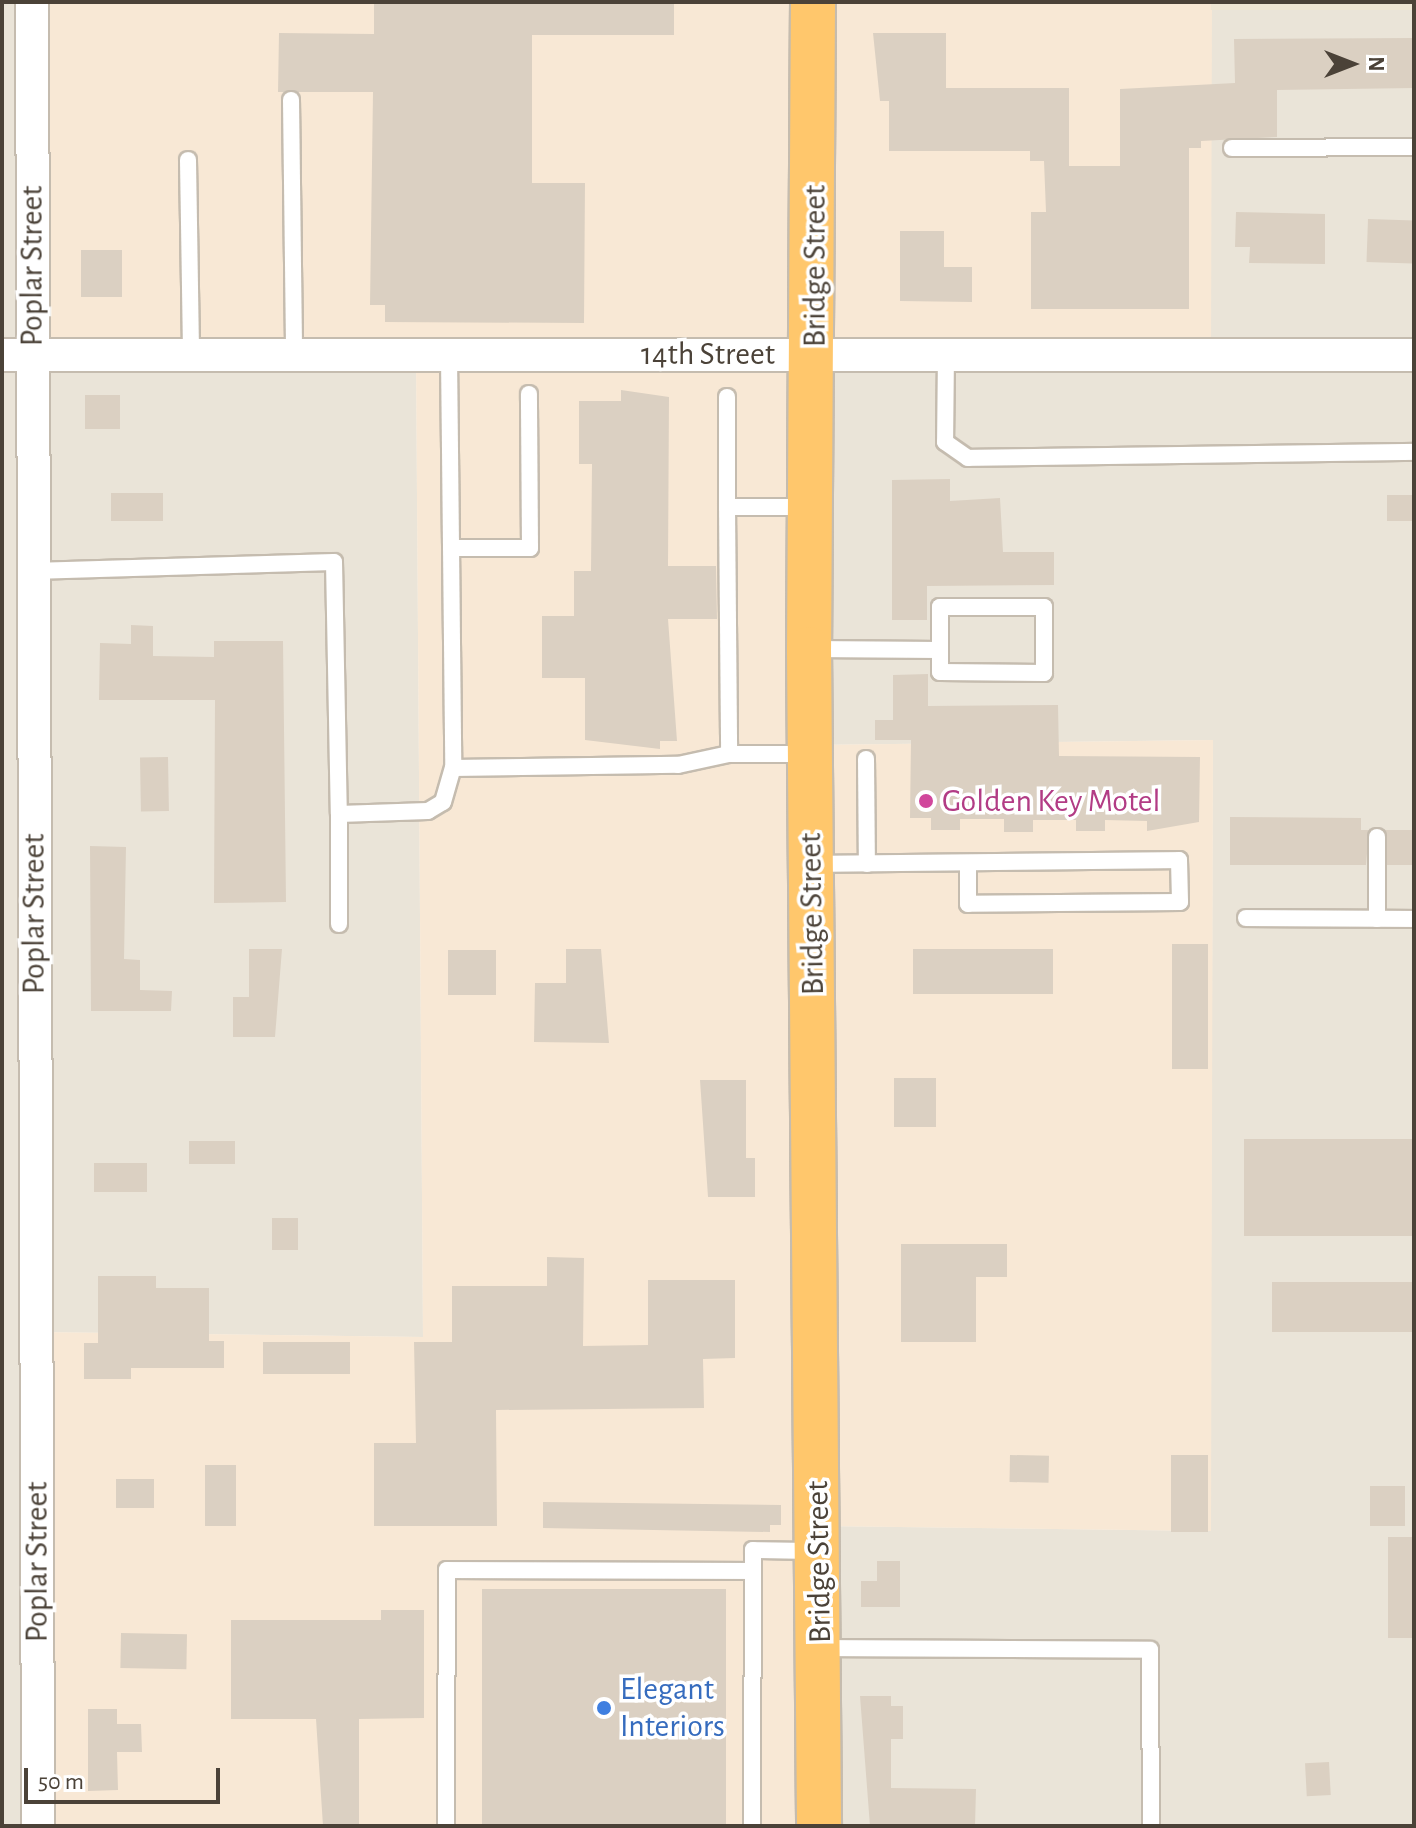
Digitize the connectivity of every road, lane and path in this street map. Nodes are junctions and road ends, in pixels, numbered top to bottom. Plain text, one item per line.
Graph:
1 (32, 2) edge
2 (813, 2) edge
3 (291, 100) dead end
4 (1414, 147) edge
5 (1232, 148) dead end
6 (188, 160) dead end
7 (815, 353) junction
8 (946, 353) junction
9 (17, 355) edge
10 (449, 355) junction
11 (1414, 355) edge
12 (191, 356) junction
13 (294, 356) junction
14 (529, 394) dead end
15 (727, 397) dead end
16 (1414, 452) edge
17 (727, 507) junction
18 (812, 507) junction
19 (451, 548) junction
20 (32, 571) junction
21 (809, 649) junction
22 (940, 650) junction
23 (729, 754) junction
24 (810, 754) junction
25 (866, 759) dead end
26 (453, 768) junction
27 (339, 814) junction
28 (1377, 837) dead end
29 (968, 863) junction
30 (812, 864) junction
31 (867, 864) junction
32 (1246, 918) dead end
33 (1377, 919) junction
34 (1414, 919) edge
35 (339, 924) dead end
36 (819, 1551) junction
37 (752, 1571) junction
38 (820, 1648) junction
39 (38, 1826) edge
40 (446, 1826) edge
41 (752, 1826) edge
42 (819, 1826) edge
43 (1151, 1826) edge

1 - 9 street, Poplar Street
2 - 7 highway, Bridge Street
3 - 13 lane
4 - 5 lane
6 - 12 lane
7 - 8 street, 14th Street
7 - 10 street, 14th Street
7 - 18 highway, Bridge Street
8 - 11 street, 14th Street
8 - 16 lane
9 - 12 street, 14th Street
9 - 20 street, Poplar Street
10 - 13 street, 14th Street
10 - 19 lane
12 - 13 street, 14th Street
14 - 19 lane
15 - 17 lane
17 - 18 lane
17 - 23 lane
18 - 21 highway, Bridge Street
19 - 26 lane
20 - 27 lane
20 - 39 street, Poplar Street
21 - 22 lane
21 - 24 highway, Bridge Street
22 - 22 lane
23 - 24 lane
23 - 26 lane
24 - 30 highway, Bridge Street
25 - 31 lane
26 - 27 lane
27 - 35 lane
28 - 33 lane
29 - 29 lane
29 - 31 lane
30 - 31 lane
30 - 36 highway, Bridge Street
32 - 33 lane
33 - 34 lane
36 - 37 lane
36 - 38 highway, Bridge Street
37 - 40 lane
37 - 41 lane
38 - 42 highway, Bridge Street
38 - 43 lane

